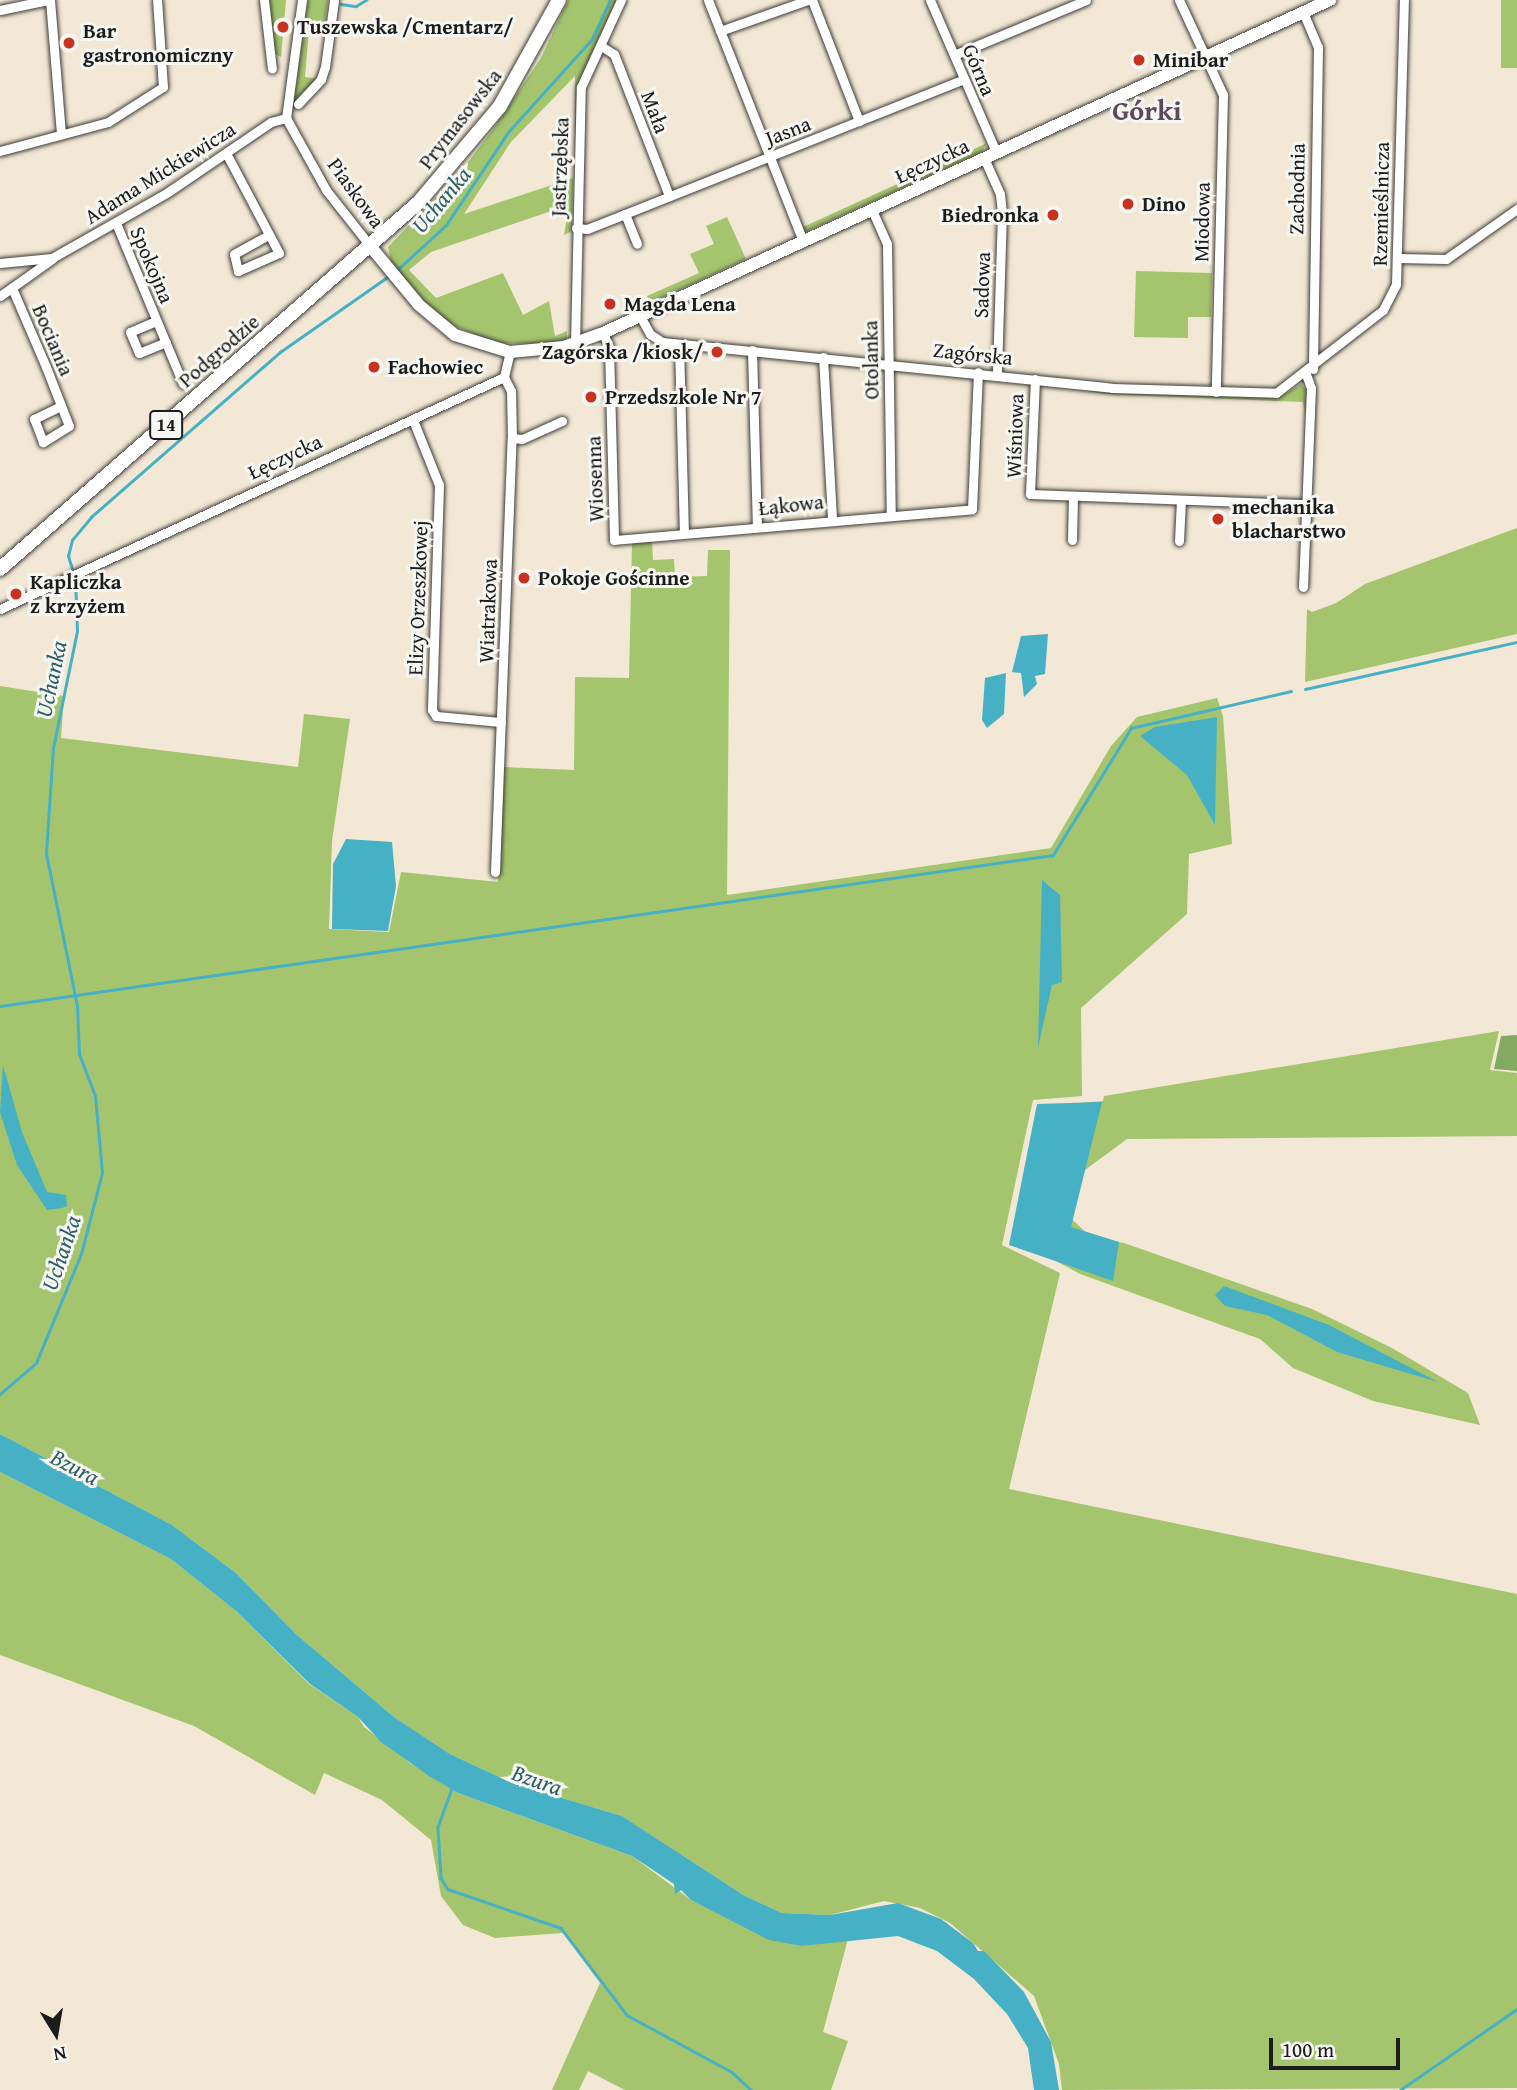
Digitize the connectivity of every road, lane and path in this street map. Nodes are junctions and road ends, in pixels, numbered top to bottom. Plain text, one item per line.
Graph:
1 (49, 0) edge
2 (157, 0) edge
3 (264, 0) edge
4 (302, 0) edge
5 (334, 0) edge
6 (559, 0) edge
7 (621, 0) edge
8 (708, 0) edge
9 (810, 0) edge
10 (930, 0) edge
11 (1086, 0) edge
12 (1179, 0) edge
13 (1330, 0) edge
14 (1404, 0) edge
15 (0, 10) edge
16 (1303, 12) junction
17 (720, 31) junction
18 (601, 46) junction
19 (954, 55) junction
20 (1206, 57) junction
21 (272, 69) dead end
22 (964, 79) junction
23 (298, 104) dead end
24 (286, 118) junction
25 (859, 121) junction
26 (61, 135) junction
27 (0, 151) edge
28 (226, 153) junction
29 (990, 155) junction
30 (770, 157) junction
31 (669, 196) junction
32 (1517, 209) edge
33 (872, 210) junction
34 (625, 214) junction
35 (116, 223) junction
36 (576, 228) junction
37 (268, 235) junction
38 (803, 241) junction
39 (637, 244) dead end
40 (371, 247) junction
41 (52, 258) junction
42 (1397, 258) junction
43 (0, 264) edge
44 (12, 288) junction
45 (0, 296) edge
46 (640, 316) junction
47 (156, 321) junction
48 (603, 333) junction
49 (166, 342) junction
50 (575, 344) junction
51 (679, 344) junction
52 (547, 351) joint
53 (752, 351) junction
54 (510, 352) junction
55 (822, 357) junction
56 (889, 363) junction
57 (1310, 371) junction
58 (978, 372) junction
59 (997, 374) junction
60 (505, 377) junction
61 (1035, 379) junction
62 (183, 384) dead end
63 (1216, 392) junction
64 (61, 406) dead end
65 (413, 420) junction
66 (562, 421) dead end
67 (512, 439) junction
68 (1073, 496) junction
69 (1181, 500) junction
70 (1307, 505) junction
71 (891, 514) junction
72 (832, 518) junction
73 (757, 526) junction
74 (684, 533) junction
75 (614, 540) joint
76 (1072, 540) dead end
77 (1179, 541) dead end
78 (0, 569) edge
79 (1303, 587) dead end
80 (0, 608) edge
81 (501, 722) junction
82 (495, 872) dead end

1 - 15 street
1 - 26 street
2 - 26 street
3 - 21 street
4 - 24 street
5 - 23 street
6 - 40 main road, Prymasowska / 14
7 - 18 street, Jastrzębska
8 - 17 street
9 - 17 street
9 - 25 street
10 - 19 street, Górna
11 - 19 street
12 - 20 street, Miodowa
13 - 16 main road, Łęczycka
14 - 42 street, Rzemieślnicza
16 - 20 main road, Łęczycka
16 - 57 street, Zachodnia
17 - 30 street
18 - 31 street, Mała
18 - 36 street, Jastrzębska
19 - 22 street, Górna
20 - 29 main road, Łęczycka
20 - 63 street, Miodowa
22 - 25 street, Jasna
22 - 29 street, Górna
24 - 28 street, Adama Mickiewicza
24 - 40 street, Piaskowa
25 - 30 street, Jasna
26 - 27 street
28 - 35 street, Adama Mickiewicza
28 - 37 street
29 - 33 main road, Łęczycka
29 - 59 street, Sadowa
30 - 31 street, Jasna
30 - 38 street
31 - 34 street, Jasna
32 - 42 street
33 - 38 main road, Łęczycka
33 - 56 street, Otolanka
34 - 36 street, Jasna
34 - 39 street
35 - 41 street, Adama Mickiewicza
35 - 47 street, Spokojna
36 - 50 street, Jastrzębska
37 - 37 street
38 - 46 main road, Łęczycka
40 - 54 main road, Piaskowa
40 - 78 main road, Podgrodzie / 14
41 - 43 street, Adama Mickiewicza
41 - 44 street, Adama Mickiewicza
42 - 57 street, Rzemieślnicza
44 - 45 street, Adama Mickiewicza
44 - 64 street, Bociania
46 - 48 main road, Łęczycka
46 - 51 street, Zagórska
47 - 49 street, Spokojna
47 - 49 street, Spokojna
48 - 50 main road, Łęczycka
48 - 75 street, Wiosenna
49 - 62 street, Spokojna
50 - 52 main road, Łęczycka
51 - 53 street, Zagórska
51 - 74 street
52 - 54 main road, Piaskowa
53 - 55 street, Zagórska
53 - 73 street
54 - 60 street, Wiatrakowa
55 - 56 street, Zagórska
55 - 72 street
56 - 58 street, Zagórska
56 - 71 street, Otolanka
57 - 63 street, Zagórska
57 - 70 street, Zachodnia
58 - 59 street, Zagórska
58 - 71 street, Łąkowa
59 - 61 street, Zagórska
60 - 65 street, Łęczycka
60 - 67 street, Wiatrakowa
61 - 63 street, Zagórska
61 - 68 street, Wiśniowa
65 - 80 street, Łęczycka
65 - 81 street, Elizy Orzeszkowej
66 - 67 street
67 - 81 street, Wiatrakowa
68 - 69 street, Wiśniowa
68 - 76 street
69 - 70 street, Wiśniowa
69 - 77 street
70 - 79 street, Zachodnia
71 - 72 street, Łąkowa
72 - 73 street, Łąkowa
73 - 74 street, Łąkowa
74 - 75 street, Łąkowa
81 - 82 street, Wiatrakowa

